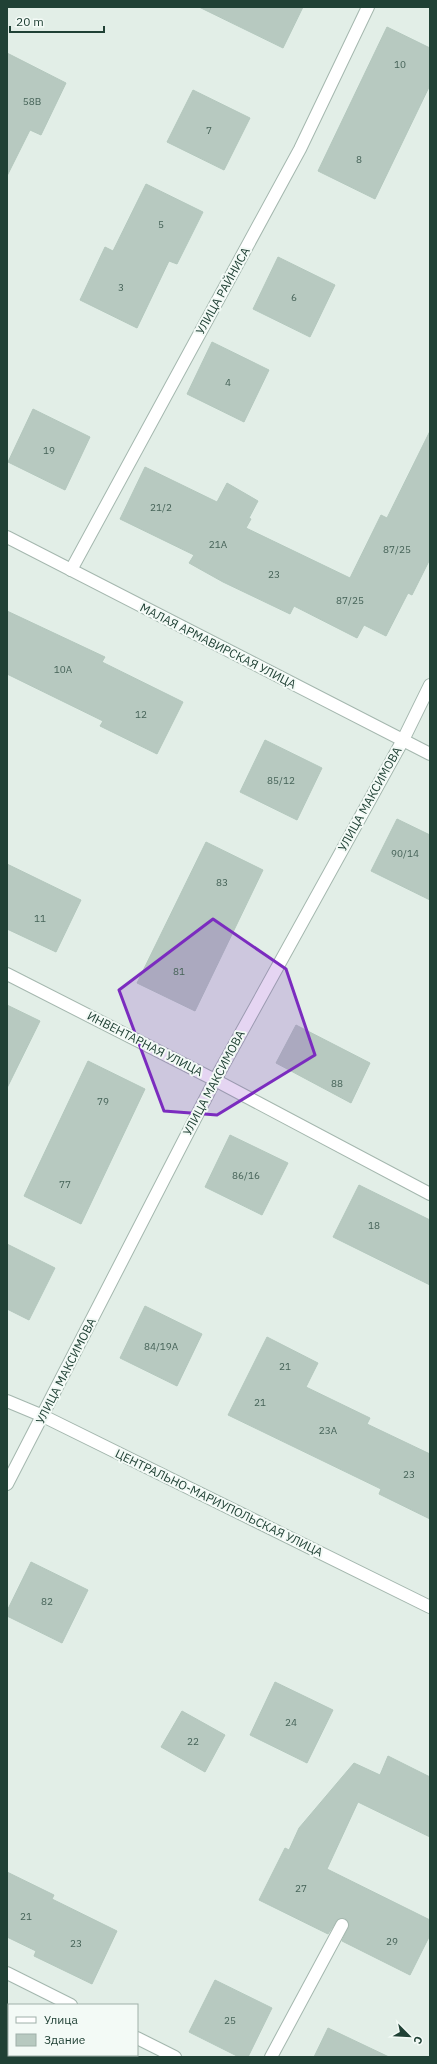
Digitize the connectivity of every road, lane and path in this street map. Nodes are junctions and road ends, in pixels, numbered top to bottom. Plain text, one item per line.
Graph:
1 (368, 7) edge
2 (7, 537) edge
3 (71, 570) junction
4 (430, 685) edge
5 (403, 740) junction
6 (430, 754) edge
7 (7, 974) edge
8 (215, 1080) junction
9 (430, 1194) edge
10 (7, 1401) edge
11 (44, 1416) junction
12 (7, 1484) edge
13 (430, 1607) edge
14 (342, 1925) dead end
15 (7, 1973) edge
16 (68, 2004) edge
17 (138, 2038) edge
18 (175, 2057) edge
19 (271, 2057) edge

1 - 3 street, УЛИЦА РАЙНИСА
2 - 3 street, МАЛАЯ АРМАВИРСКАЯ УЛИЦА
3 - 5 street, МАЛАЯ АРМАВИРСКАЯ УЛИЦА
4 - 5 street, УЛИЦА МАКСИМОВА
5 - 6 street, МАЛАЯ АРМАВИРСКАЯ УЛИЦА
5 - 8 street, УЛИЦА МАКСИМОВА
7 - 8 street, ИНВЕНТАРНАЯ УЛИЦА
8 - 9 street, ИНВЕНТАРНАЯ УЛИЦА
8 - 11 street, УЛИЦА МАКСИМОВА
10 - 11 street, ЦЕНТРАЛЬНО-МАРИУПОЛЬСКАЯ УЛИЦА
11 - 12 street, УЛИЦА МАКСИМОВА
11 - 13 street, ЦЕНТРАЛЬНО-МАРИУПОЛЬСКАЯ УЛИЦА
14 - 19 street
15 - 16 street
17 - 18 street

